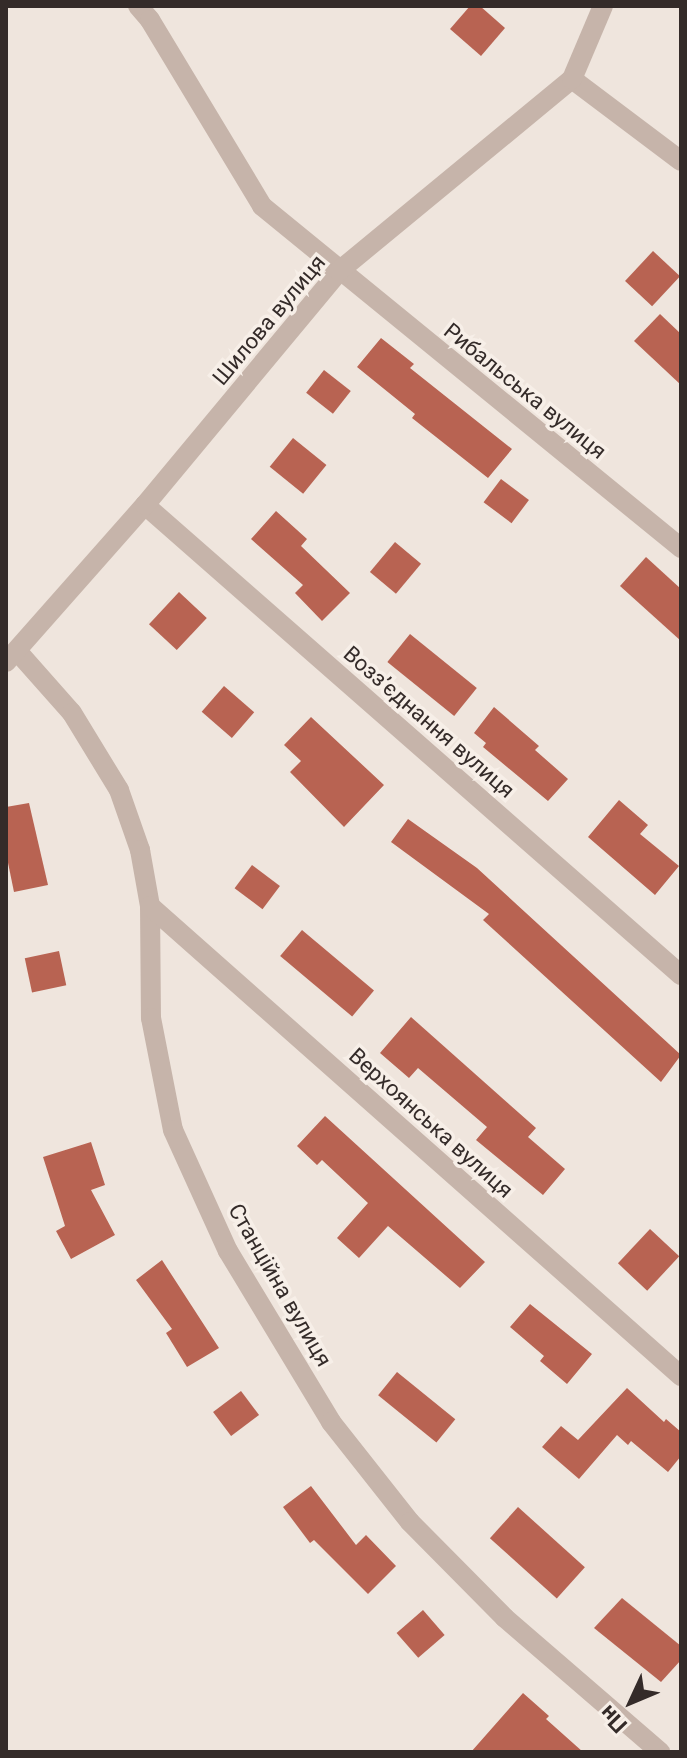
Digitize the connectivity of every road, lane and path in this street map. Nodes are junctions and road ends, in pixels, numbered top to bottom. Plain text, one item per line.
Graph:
1 (138, 6) edge
2 (603, 6) edge
3 (572, 79) junction
4 (681, 161) edge
5 (339, 271) junction
6 (145, 505) junction
7 (681, 548) edge
8 (12, 657) edge
9 (150, 906) junction
10 (681, 975) edge
11 (681, 1376) edge
12 (660, 1752) edge

1 - 5 street, Рибальська вулиця
2 - 3 street, Шилова вулиця
3 - 4 street
3 - 5 street, Шилова вулиця
5 - 6 street, Шилова вулиця
5 - 7 street, Рибальська вулиця
6 - 8 street, Шилова вулиця
6 - 10 street, Возз’єднання вулиця
8 - 9 street, Станційна вулиця
9 - 11 street, Верхоянська вулиця
9 - 12 street, Станційна вулиця

